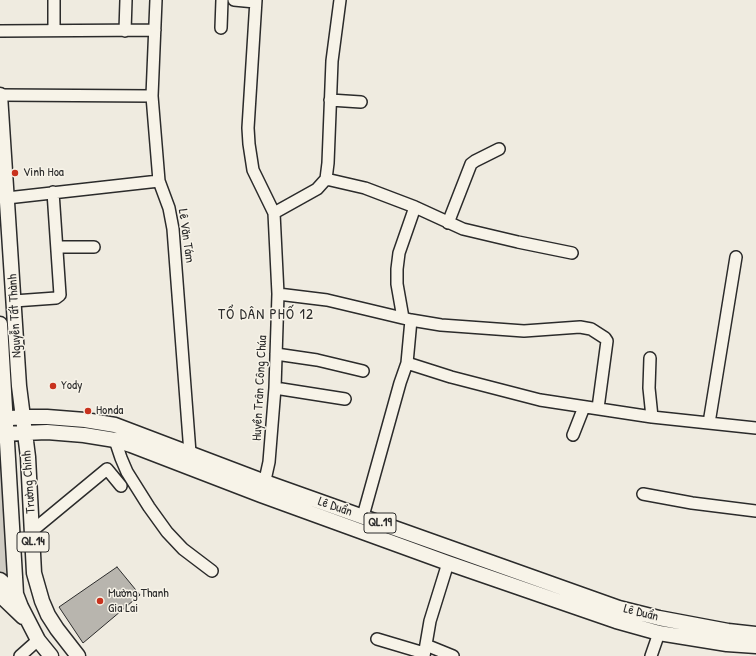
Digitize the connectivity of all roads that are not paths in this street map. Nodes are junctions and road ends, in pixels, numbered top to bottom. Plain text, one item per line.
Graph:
1 (54, 0) edge
2 (126, 0) edge
3 (156, 0) edge
4 (222, 0) edge
5 (234, 0) edge
6 (340, 0) edge
7 (256, 1) edge
8 (221, 28) dead end
9 (54, 30) junction
10 (155, 30) junction
11 (0, 31) edge
12 (126, 31) junction
13 (0, 95) edge
14 (152, 96) junction
15 (330, 100) junction
16 (361, 102) dead end
17 (499, 148) dead end
18 (326, 178) junction
19 (159, 181) junction
20 (52, 192) junction
21 (7, 198) junction
22 (415, 207) junction
23 (274, 213) junction
24 (448, 223) junction
25 (57, 247) junction
26 (94, 247) dead end
27 (572, 253) dead end
28 (736, 257) dead end
29 (278, 294) junction
30 (14, 301) junction
31 (407, 319) junction
32 (0, 324) edge
33 (276, 354) junction
34 (650, 358) dead end
35 (407, 363) junction
36 (363, 371) dead end
37 (275, 388) junction
38 (345, 399) dead end
39 (584, 407) junction
40 (598, 408) junction
41 (23, 417) junction
42 (652, 417) junction
43 (3, 418) edge
44 (709, 423) junction
45 (756, 428) edge
46 (25, 433) junction
47 (3, 434) edge
48 (573, 435) dead end
49 (115, 440) junction
50 (190, 452) junction
51 (121, 486) dead end
52 (263, 488) junction
53 (5, 494) edge
54 (643, 494) dead end
55 (756, 511) edge
56 (362, 516) junction
57 (32, 531) junction
58 (448, 563) junction
59 (212, 571) dead end
60 (0, 580) edge
61 (16, 594) junction
62 (0, 595) edge
63 (28, 623) junction
64 (659, 633) junction
65 (756, 634) edge
66 (377, 639) dead end
67 (38, 640) junction
68 (756, 646) edge
69 (425, 651) edge
70 (20, 656) edge
71 (51, 656) edge
72 (78, 656) edge
73 (453, 656) edge
74 (651, 656) edge

1 - 9 street
2 - 12 street
3 - 10 street, Lê Văn Tám
4 - 8 street
5 - 7 street
6 - 15 street
7 - 23 street, Huyền Trân Công Chúa
9 - 11 street
9 - 12 street
10 - 12 street
10 - 14 street, Lê Văn Tám
13 - 14 street
13 - 21 main road, Nguyễn Tất Thành / QL.14
14 - 19 street, Lê Văn Tám
15 - 16 street
15 - 18 street
17 - 24 street
18 - 22 street
18 - 23 street
19 - 20 street
19 - 50 street, Lê Văn Tám
20 - 21 street
20 - 25 street
21 - 30 main road, Nguyễn Tất Thành / QL.14
22 - 24 street
22 - 31 street
23 - 29 street, Huyền Trân Công Chúa
24 - 27 street
25 - 26 street
25 - 30 street
28 - 44 street
29 - 31 street
29 - 33 street, Huyền Trân Công Chúa
30 - 41 main road, Nguyễn Tất Thành / QL.14
31 - 35 street
31 - 40 street
32 - 43 main road, Nguyễn Tất Thành / QL.14
33 - 36 street
33 - 37 street, Huyền Trân Công Chúa
34 - 42 street
35 - 39 street
35 - 56 street
37 - 38 street
37 - 52 street, Huyền Trân Công Chúa
39 - 40 street
39 - 48 street
40 - 42 street
41 - 43 main road, Lê Duẩn / QL.19
41 - 46 main road, Trường Chinh / QL.14
41 - 50 main road, Lê Duẩn / QL.19
42 - 44 street
43 - 47 main road, Trường Chinh / QL.14
44 - 45 street
46 - 47 main road, Lê Duẩn / QL.19
46 - 49 main road, Lê Duẩn / QL.19
46 - 57 main road, Trường Chinh / QL.14
47 - 53 main road, Trường Chinh / QL.14
49 - 52 main road, Lê Duẩn / QL.19
49 - 59 street
50 - 52 main road, Lê Duẩn / QL.19
51 - 57 street
52 - 56 main road, Lê Duẩn / QL.19
52 - 58 main road, Lê Duẩn / QL.19
53 - 61 main road, Trường Chinh / QL.14
54 - 55 street
56 - 65 main road, Lê Duẩn / QL.19
57 - 72 main road, Trường Chinh / QL.14
58 - 64 main road, Lê Duẩn / QL.19
58 - 69 street
60 - 61 main road
61 - 63 main road, Trường Chinh / QL.14
62 - 63 main road
63 - 67 main road, Trường Chinh / QL.14
64 - 68 main road, Lê Duẩn / QL.19
64 - 74 street
66 - 69 street
67 - 70 street
67 - 71 main road, Trường Chinh / QL.14
69 - 73 street

